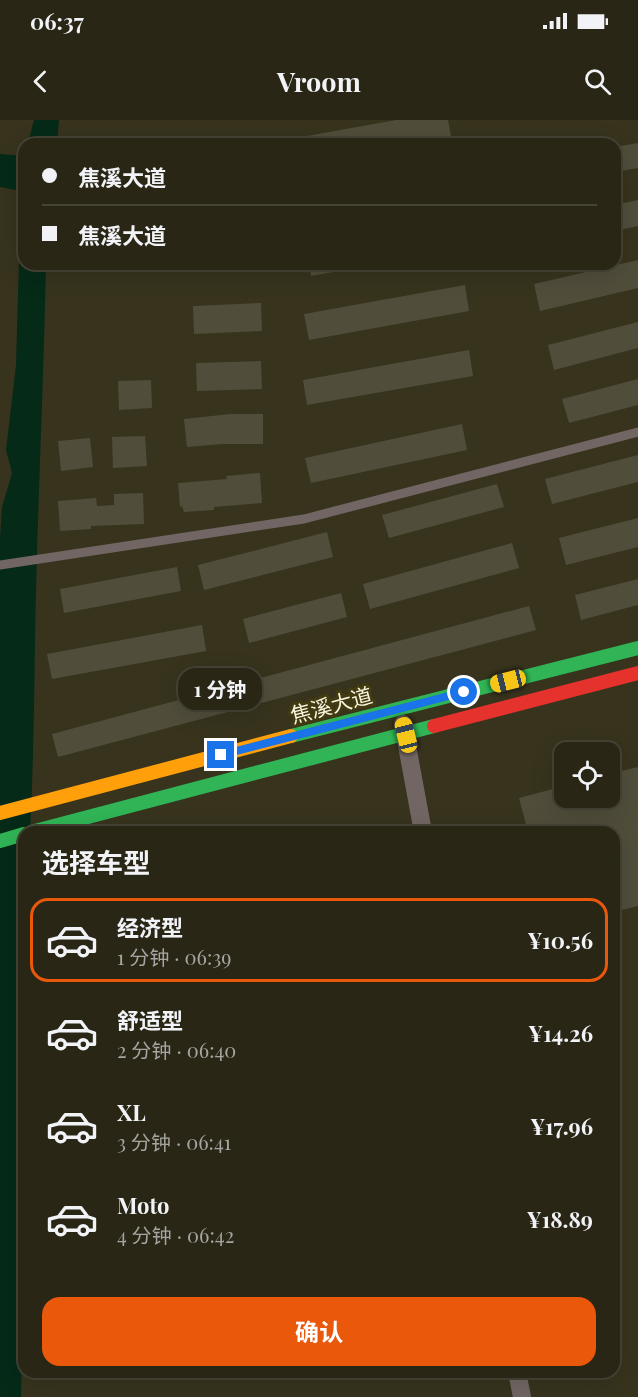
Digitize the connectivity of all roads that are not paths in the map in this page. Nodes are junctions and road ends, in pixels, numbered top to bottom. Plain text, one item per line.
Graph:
1 (638, 432) edge
2 (0, 565) edge
3 (638, 648) edge
4 (638, 673) edge
5 (399, 708) junction
6 (406, 735) junction
7 (0, 813) edge
8 (54, 826) edge
9 (422, 826) edge
10 (18, 836) edge
11 (0, 841) edge
12 (518, 1378) edge
13 (522, 1397) edge

1 - 2 lane
3 - 5 main road, 焦溪大道
4 - 6 main road
5 - 6 street
5 - 7 main road, 焦溪大道
6 - 8 main road
6 - 9 street
10 - 11 main road
12 - 13 street

